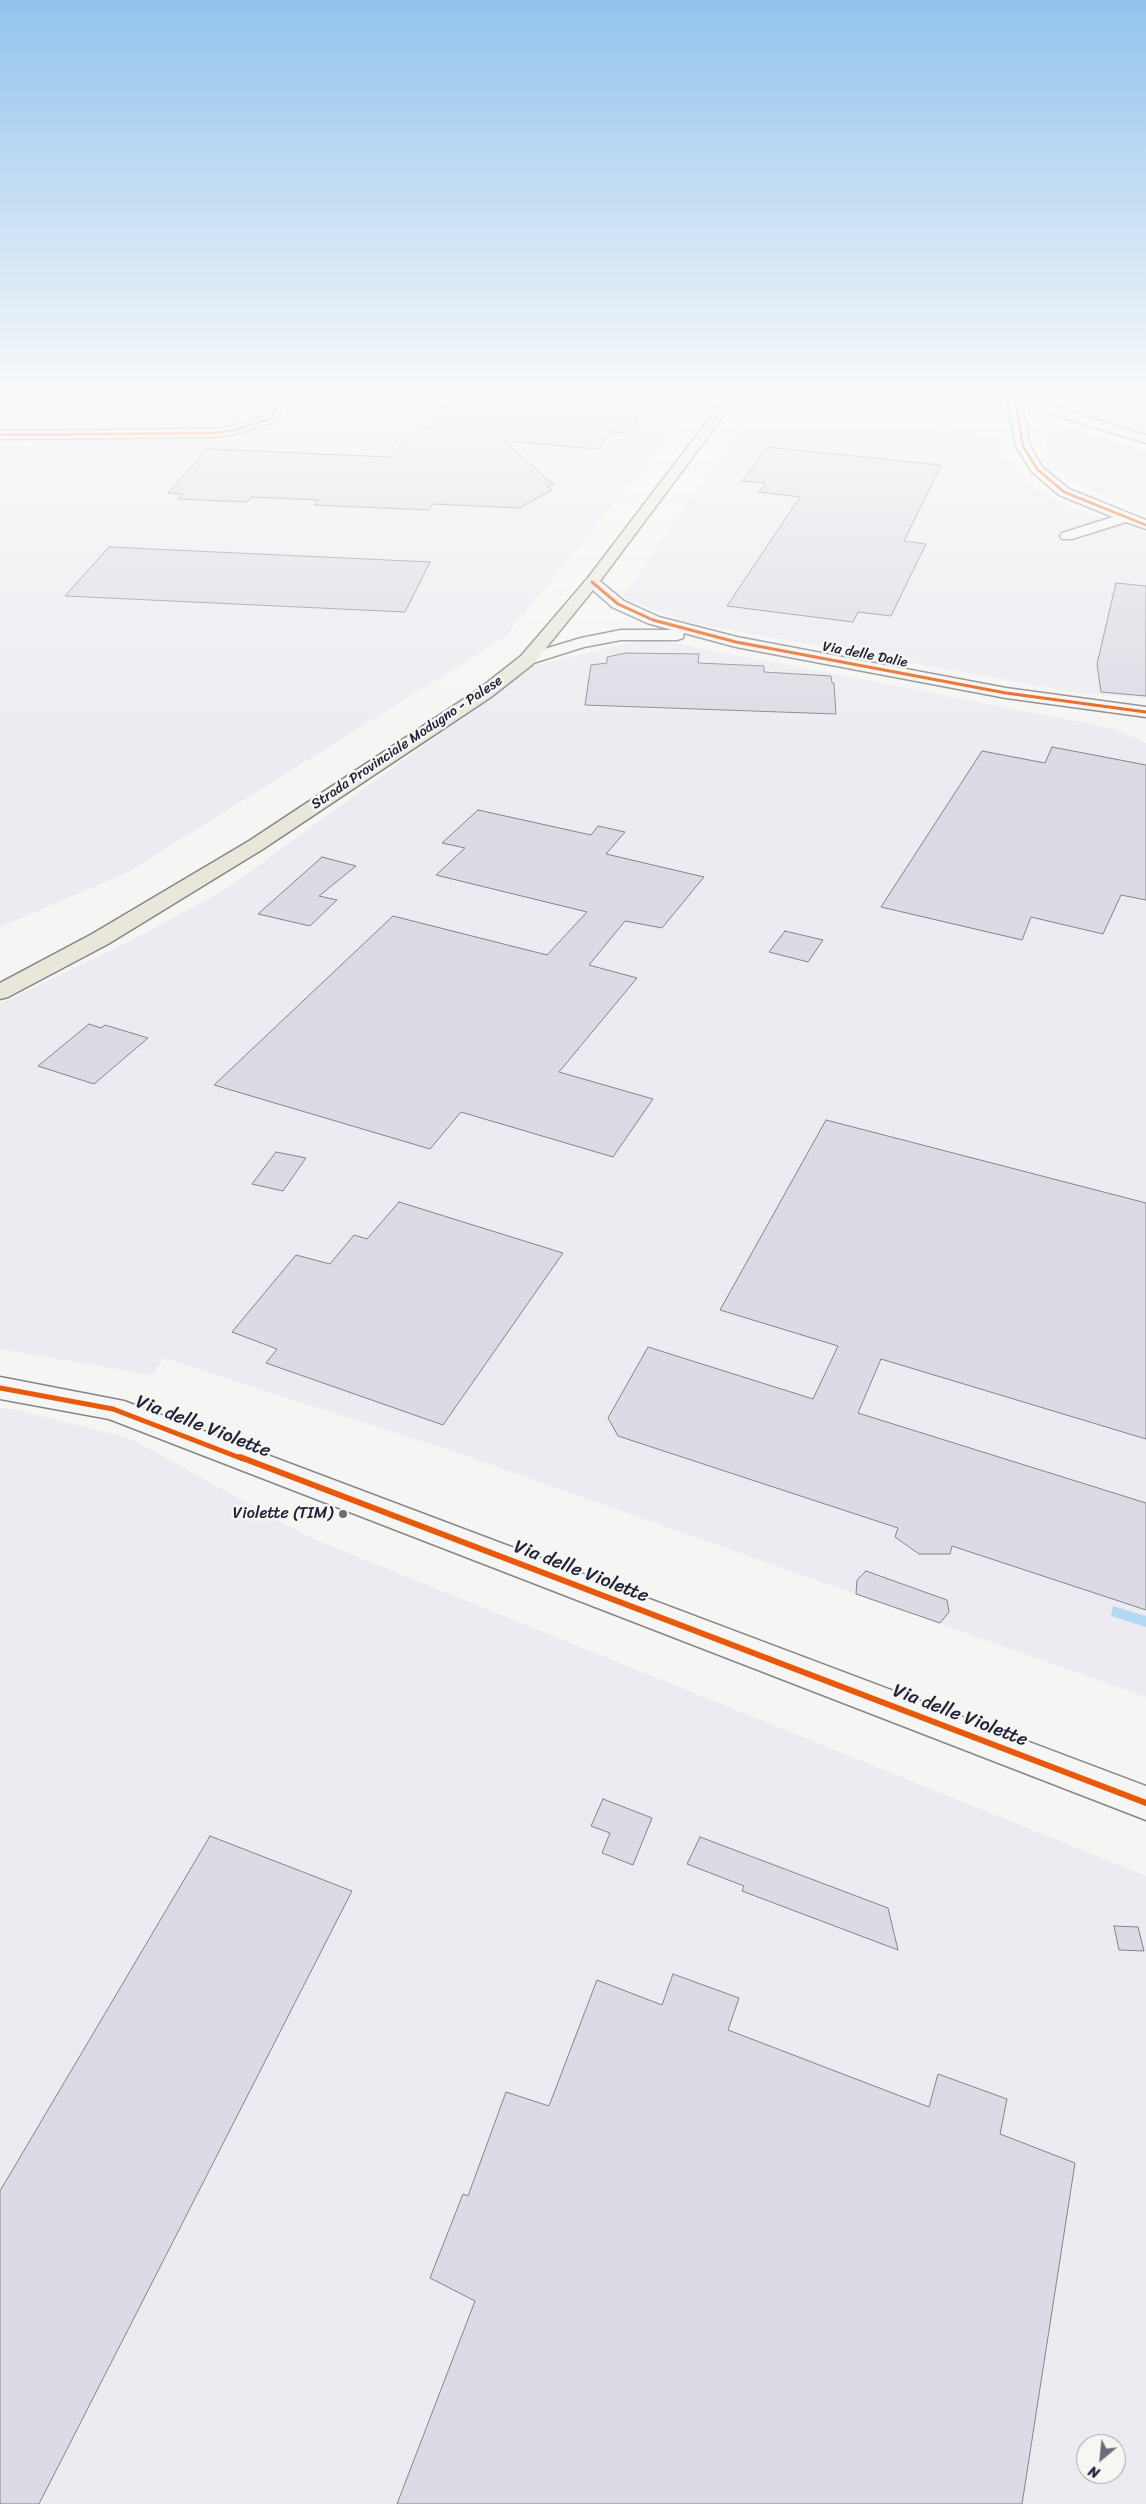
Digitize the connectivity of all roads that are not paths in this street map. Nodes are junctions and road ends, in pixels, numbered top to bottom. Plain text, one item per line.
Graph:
1 (623, 515) edge
2 (643, 515) edge
3 (1117, 515) edge
4 (1124, 518) junction
5 (1146, 526) edge
6 (1067, 536) dead end
7 (592, 582) junction
8 (736, 642) junction
9 (527, 660) junction
10 (1146, 712) edge
11 (0, 977) edge
12 (0, 992) edge
13 (0, 1388) edge
14 (1146, 1803) edge

1 - 11 main road, Strada Provinciale Modugno - Palese
2 - 7 main road, Strada Provinciale Modugno - Palese
3 - 4 street
4 - 5 street
4 - 6 street
7 - 8 street, Via delle Dalie
7 - 9 main road, Strada Provinciale Modugno - Palese
8 - 9 street
8 - 10 street, Via delle Dalie
9 - 12 main road, Strada Provinciale Modugno - Palese
13 - 14 street, Via delle Violette

